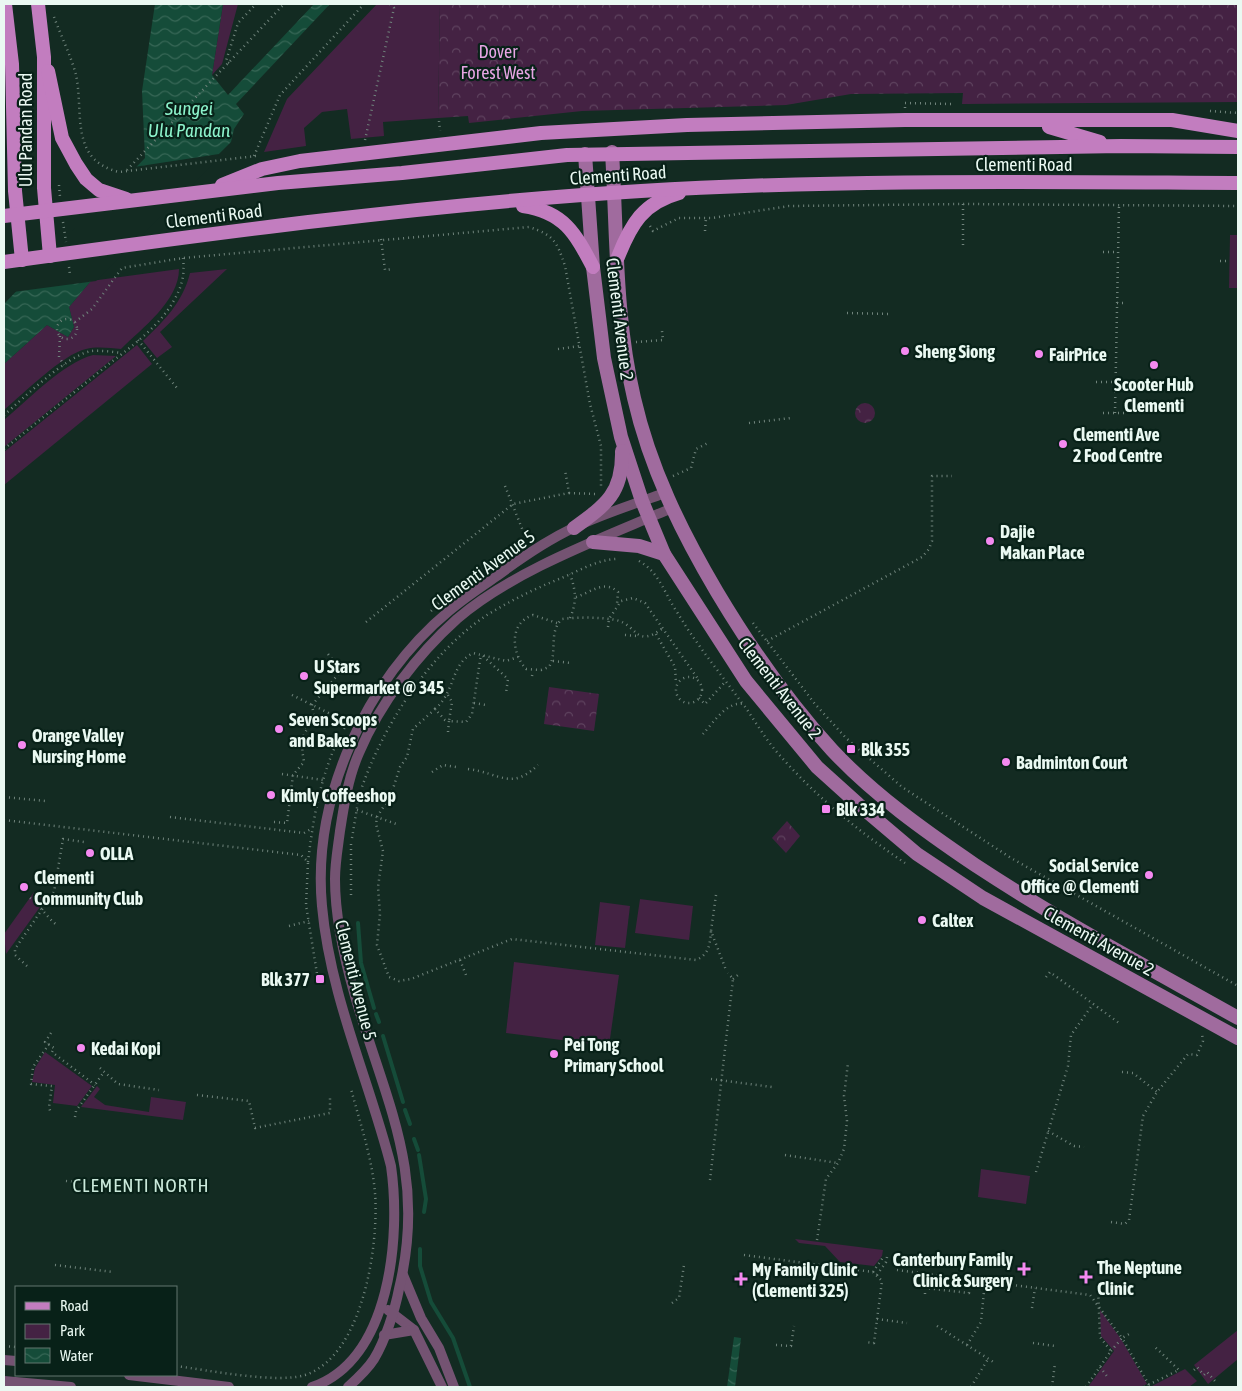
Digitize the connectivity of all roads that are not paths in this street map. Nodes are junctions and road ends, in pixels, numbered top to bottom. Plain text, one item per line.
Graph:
1 (5, 4) edge
2 (38, 4) edge
3 (44, 57) junction
4 (1023, 122) junction
5 (1238, 131) edge
6 (14, 140) junction
7 (1121, 146) junction
8 (1238, 147) edge
9 (612, 152) junction
10 (585, 154) junction
11 (4, 164) edge
12 (1238, 183) edge
13 (694, 188) junction
14 (205, 192) junction
15 (614, 193) junction
16 (588, 195) junction
17 (134, 200) junction
18 (500, 202) junction
19 (46, 210) junction
20 (10, 215) edge
21 (50, 256) junction
22 (618, 256) junction
23 (22, 260) junction
24 (4, 262) edge
25 (593, 267) junction
26 (621, 438) junction
27 (670, 488) junction
28 (642, 501) junction
29 (672, 508) junction
30 (649, 518) junction
31 (574, 528) junction
32 (593, 542) junction
33 (664, 554) junction
34 (718, 593) junction
35 (698, 607) junction
36 (1238, 1018) edge
37 (1238, 1038) edge
38 (403, 1275) junction
39 (384, 1290) junction
40 (398, 1296) junction
41 (380, 1306) junction
42 (393, 1312) junction
43 (421, 1318) junction
44 (414, 1330) junction
45 (384, 1335) junction
46 (137, 1376) edge
47 (4, 1381) edge
48 (71, 1387) edge
49 (229, 1387) edge
50 (312, 1387) edge
51 (348, 1387) edge
52 (442, 1387) edge
53 (454, 1387) edge

1 - 6 main road, Ulu Pandan Road
2 - 3 main road, Ulu Pandan Road
3 - 17 main road
3 - 19 main road, Ulu Pandan Road
4 - 5 main road, Clementi Road
4 - 7 main road
4 - 14 main road, Clementi Road
6 - 11 main road
6 - 20 main road, Ulu Pandan Road
7 - 8 main road, Clementi Road
7 - 9 main road, Clementi Road
9 - 10 main road, Clementi Road
9 - 15 main road, Clementi Avenue 2
10 - 14 main road, Clementi Road
10 - 16 main road, Clementi Avenue 2
12 - 13 main road, Clementi Road
13 - 15 main road, Clementi Road
13 - 22 main road
14 - 17 main road, Clementi Road
15 - 16 main road, Clementi Road
15 - 22 main road, Clementi Avenue 2
16 - 18 main road, Clementi Road
16 - 25 main road, Clementi Avenue 2
17 - 19 main road, Clementi Road
18 - 21 main road, Clementi Road
18 - 25 main road
19 - 20 main road, Clementi Road
19 - 21 main road, Ulu Pandan Road
20 - 23 main road, Ulu Pandan Road
21 - 23 main road, Clementi Road
22 - 27 main road, Clementi Avenue 2
23 - 24 main road, Clementi Road
25 - 26 main road, Clementi Avenue 2
26 - 28 main road, Clementi Avenue 2
26 - 31 main road
27 - 28 street, Clementi Avenue 5
27 - 29 main road, Clementi Avenue 2
28 - 30 main road, Clementi Avenue 2
28 - 31 street, Clementi Avenue 5
29 - 30 street, Clementi Avenue 5
29 - 34 main road, Clementi Avenue 2
30 - 32 street, Clementi Avenue 5
30 - 33 main road, Clementi Avenue 2
31 - 39 street, Clementi Avenue 5
32 - 33 main road
32 - 38 street, Clementi Avenue 5
33 - 35 main road, Clementi Avenue 2
34 - 35 main road
34 - 36 main road, Clementi Avenue 2
35 - 37 main road, Clementi Avenue 2
38 - 40 street, Clementi Avenue 5
38 - 43 street
39 - 40 street
39 - 41 street, Clementi Avenue 5
40 - 42 street, Clementi Avenue 5
40 - 43 street
41 - 42 street
41 - 50 street, Clementi Avenue 5
42 - 44 street
42 - 45 street, Clementi Avenue 5
43 - 53 street
44 - 45 street
44 - 52 street
45 - 51 street, Clementi Avenue 5
46 - 49 street
47 - 48 street

